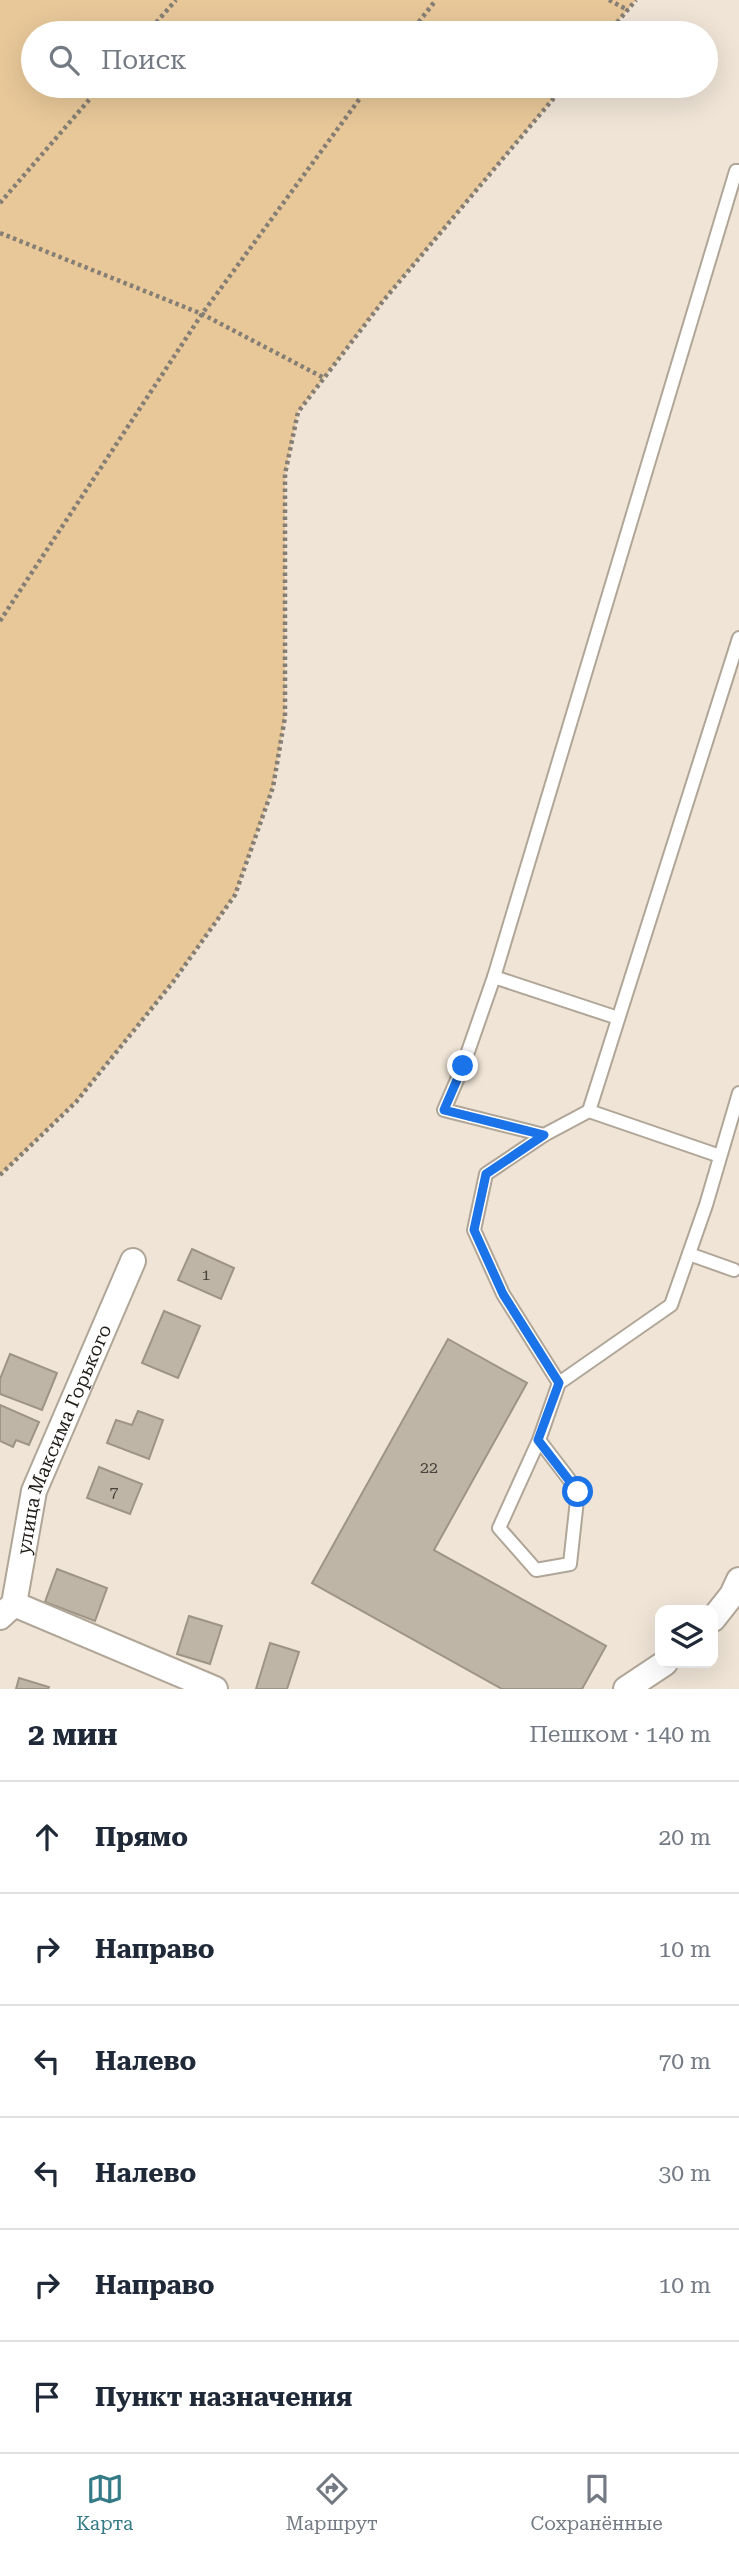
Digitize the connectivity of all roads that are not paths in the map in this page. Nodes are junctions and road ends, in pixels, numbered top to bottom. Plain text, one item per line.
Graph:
1 (739, 171) edge
2 (739, 638) edge
3 (494, 977) junction
4 (618, 1018) junction
5 (739, 1093) edge
6 (589, 1111) junction
7 (544, 1135) junction
8 (720, 1156) junction
9 (689, 1254) junction
10 (133, 1261) dead end
11 (734, 1270) dead end
12 (559, 1383) junction
13 (538, 1440) junction
14 (737, 1594) edge
15 (7, 1610) edge
16 (718, 1614) edge
17 (658, 1668) edge
18 (215, 1689) edge
19 (626, 1689) edge

1 - 3 lane
2 - 4 lane
3 - 4 lane
3 - 7 lane
4 - 6 lane
5 - 8 lane
6 - 7 lane
6 - 8 lane
7 - 12 lane
8 - 9 lane
9 - 11 lane
9 - 12 lane
10 - 15 street, улица Максима Горького
12 - 13 lane
13 - 13 lane
14 - 16 street
15 - 18 street
17 - 19 street

